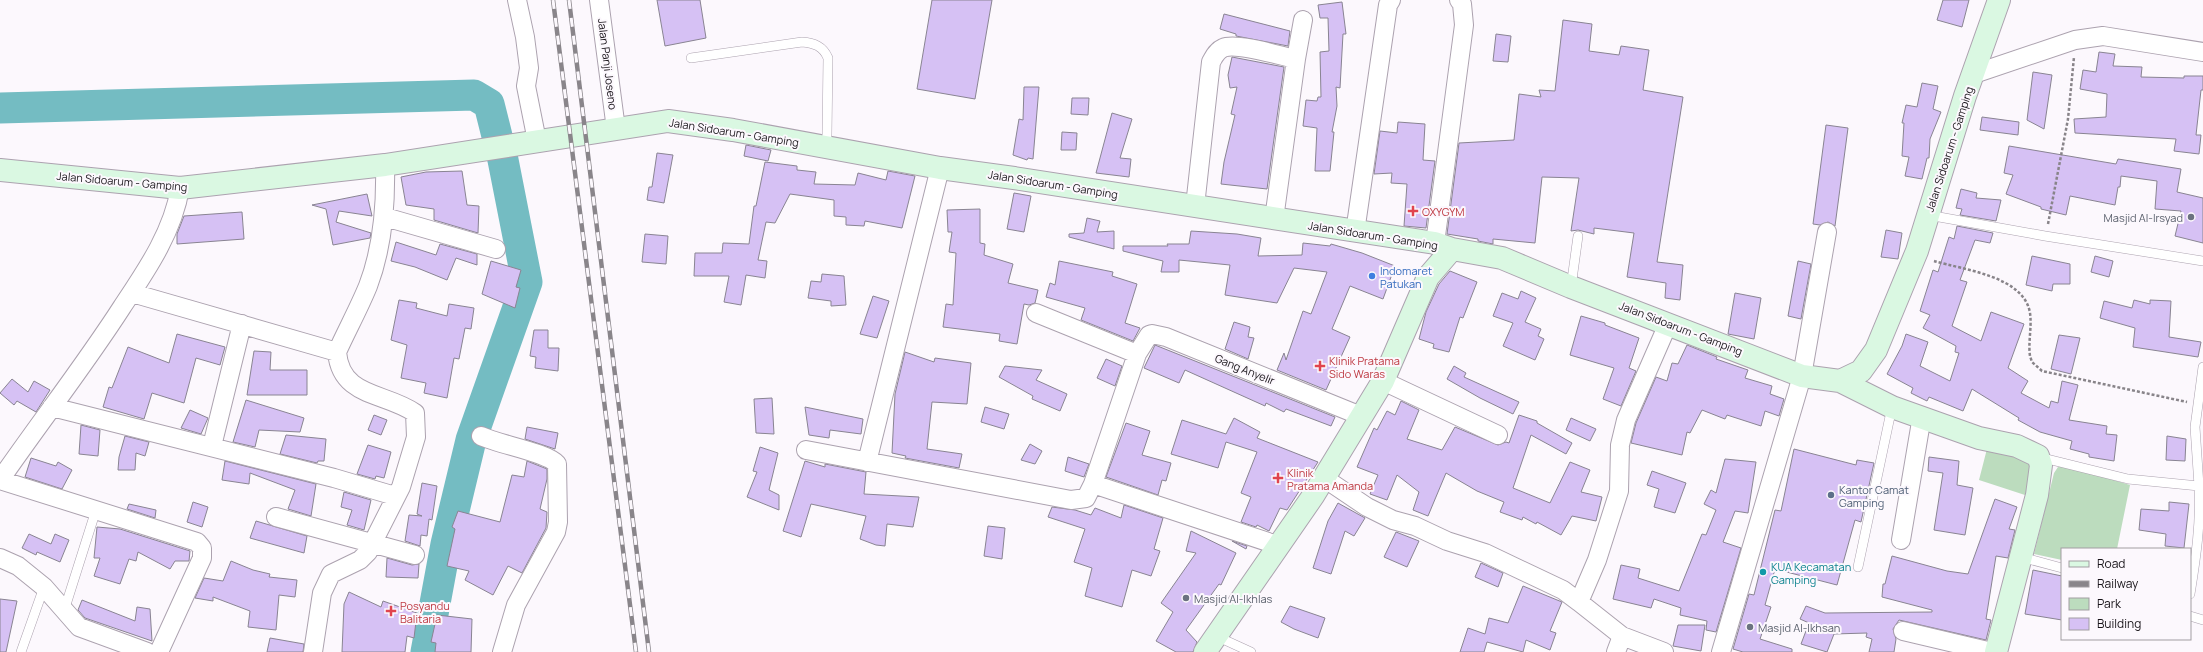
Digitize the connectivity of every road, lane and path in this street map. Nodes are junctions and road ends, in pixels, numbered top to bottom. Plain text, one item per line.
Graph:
1 (517, 0) edge
2 (599, 0) edge
3 (1391, 0) edge
4 (1459, 0) edge
5 (1999, 0) edge
6 (1303, 20) dead end
7 (2075, 40) junction
8 (2203, 52) edge
9 (691, 58) dead end
10 (1296, 59) junction
11 (1974, 74) junction
12 (616, 129) junction
13 (528, 142) junction
14 (825, 147) junction
15 (385, 166) junction
16 (940, 168) junction
17 (0, 170) edge
18 (180, 188) junction
19 (1195, 206) junction
20 (1928, 215) junction
21 (385, 217) junction
22 (1274, 219) junction
23 (1355, 232) junction
24 (1827, 232) dead end
25 (1578, 236) dead end
26 (2045, 236) junction
27 (1436, 245) junction
28 (496, 250) dead end
29 (1915, 254) junction
30 (2203, 261) edge
31 (1428, 277) junction
32 (1571, 287) junction
33 (132, 293) junction
34 (1036, 312) dead end
35 (242, 324) junction
36 (1668, 324) junction
37 (337, 352) junction
38 (1138, 354) junction
39 (2203, 367) edge
40 (1802, 376) junction
41 (1383, 381) junction
42 (1840, 381) junction
43 (2198, 404) junction
44 (52, 407) junction
45 (1892, 408) junction
46 (1361, 416) junction
47 (1922, 416) junction
48 (1498, 435) dead end
49 (481, 436) dead end
50 (212, 446) junction
51 (806, 450) dead end
52 (2038, 456) junction
53 (867, 462) junction
54 (1324, 478) junction
55 (0, 480) edge
56 (1093, 484) junction
57 (2201, 485) edge
58 (395, 496) junction
59 (96, 510) junction
60 (276, 516) dead end
61 (1901, 540) dead end
62 (374, 544) junction
63 (1280, 546) junction
64 (415, 555) dead end
65 (2021, 557) junction
66 (0, 558) edge
67 (1858, 567) dead end
68 (2061, 568) edge
69 (44, 587) junction
70 (2191, 588) edge
71 (1579, 602) junction
72 (64, 611) junction
73 (2191, 616) edge
74 (2203, 620) edge
75 (1903, 631) dead end
76 (1210, 644) edge
77 (1619, 644) edge
78 (21, 652) edge
79 (147, 652) edge
80 (159, 652) edge
81 (313, 652) edge
82 (502, 652) edge
83 (1251, 652) edge
84 (1664, 652) edge
85 (1722, 652) edge
86 (1992, 652) edge
87 (1996, 652) edge

1 - 13 street
2 - 12 street, Jalan Panji Joseno
3 - 23 street
4 - 27 street
5 - 11 main road, Jalan Sidoarum - Gamping
6 - 10 street
7 - 8 street
7 - 11 street
7 - 26 path
9 - 14 lane
10 - 19 street
10 - 22 street
11 - 20 main road, Jalan Sidoarum - Gamping
12 - 13 main road, Jalan Sidoarum - Gamping
12 - 14 main road, Jalan Sidoarum - Gamping
13 - 15 main road, Jalan Sidoarum - Gamping
14 - 16 main road, Jalan Sidoarum - Gamping
15 - 18 main road, Jalan Sidoarum - Gamping
15 - 21 street
16 - 19 main road, Jalan Sidoarum - Gamping
16 - 53 street
17 - 18 main road, Jalan Sidoarum - Gamping
18 - 33 street
19 - 22 main road, Jalan Sidoarum - Gamping
20 - 26 lane
20 - 29 main road, Jalan Sidoarum - Gamping
21 - 28 street
21 - 37 street
22 - 23 main road, Jalan Sidoarum - Gamping
23 - 27 main road, Jalan Sidoarum - Gamping
24 - 40 street
25 - 32 lane
26 - 30 lane
27 - 31 main road
27 - 31 main road
27 - 32 main road, Jalan Sidoarum - Gamping
29 - 42 main road, Jalan Sidoarum - Gamping
29 - 43 path
31 - 41 main road
32 - 36 main road, Jalan Sidoarum - Gamping
33 - 35 street
33 - 44 street
34 - 38 street
35 - 37 street
35 - 50 street
36 - 40 main road, Jalan Sidoarum - Gamping
36 - 71 street
37 - 58 street
38 - 46 street, Gang Anyelir
38 - 56 street, Gang Anyelir
39 - 43 lane
40 - 42 main road, Jalan Sidoarum - Gamping
40 - 85 street
41 - 46 main road
41 - 48 street
42 - 45 main road
43 - 57 lane
44 - 50 street
44 - 55 street
45 - 47 main road
45 - 67 lane
46 - 54 main road
47 - 52 main road
47 - 61 street
49 - 82 street
50 - 58 street
51 - 53 street
52 - 57 lane
52 - 65 main road
53 - 56 street, Gang Anyelir
54 - 63 main road
54 - 71 street
55 - 59 street
56 - 63 street
57 - 70 lane
58 - 62 street
59 - 72 lane
59 - 80 street
60 - 62 street
62 - 64 street
62 - 81 street
63 - 76 main road
65 - 68 lane
65 - 87 main road
66 - 69 street
69 - 72 street
69 - 78 lane
71 - 77 street
72 - 79 street
73 - 74 lane
75 - 86 street
76 - 83 lane
77 - 84 street

